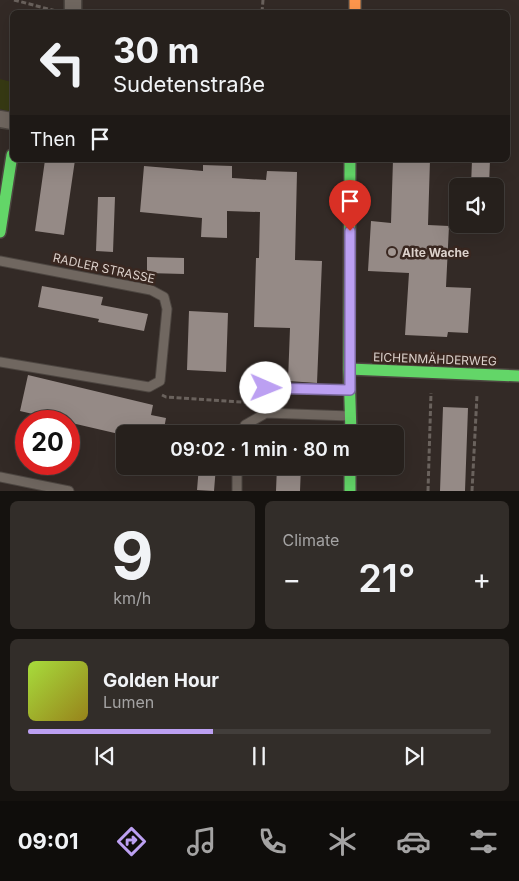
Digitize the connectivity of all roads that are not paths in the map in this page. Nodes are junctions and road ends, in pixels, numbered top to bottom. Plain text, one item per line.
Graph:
1 (11, 162) edge
2 (350, 162) edge
3 (0, 232) edge
4 (0, 261) edge
5 (0, 362) edge
6 (349, 369) junction
7 (519, 376) edge
8 (266, 388) dead end
9 (350, 390) junction
10 (351, 416) junction
11 (245, 425) edge
12 (351, 425) edge
13 (237, 475) edge
14 (350, 475) edge
15 (0, 477) edge
16 (69, 491) edge
17 (237, 491) edge
18 (350, 491) edge

1 - 3 street
2 - 6 street
4 - 5 lane, RADLER STRASSE
6 - 7 street, EICHENMÄHDERWEG
6 - 9 street
8 - 9 lane
9 - 10 street
10 - 11 lane
10 - 12 street
13 - 17 lane
14 - 18 street
15 - 16 lane

